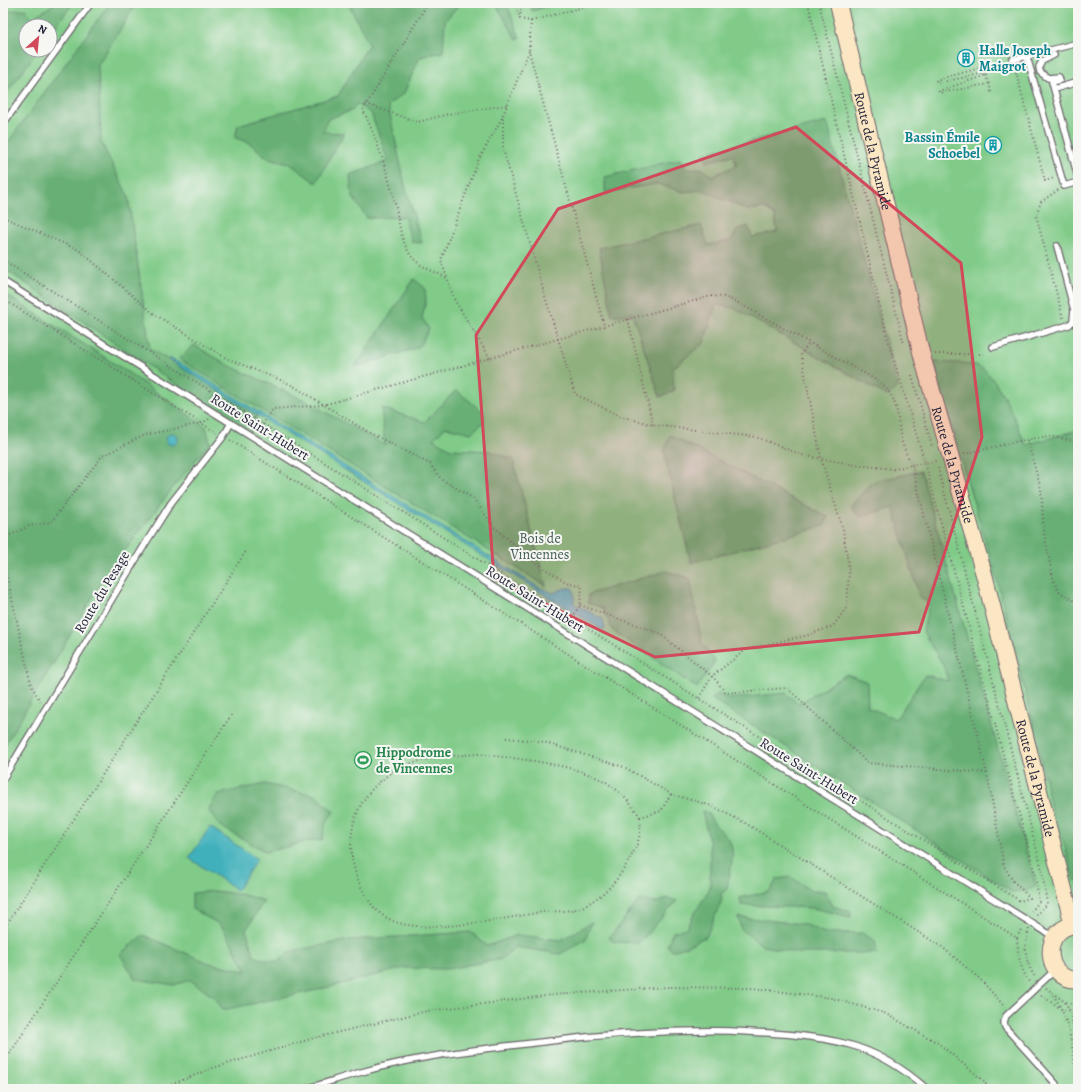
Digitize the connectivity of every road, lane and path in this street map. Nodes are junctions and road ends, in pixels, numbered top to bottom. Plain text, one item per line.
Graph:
1 (91, 3) edge
2 (428, 3) edge
3 (515, 3) edge
4 (522, 3) edge
5 (598, 3) edge
6 (808, 3) edge
7 (819, 3) edge
8 (838, 3) edge
9 (520, 19) junction
10 (531, 21) junction
11 (1078, 43) edge
12 (529, 51) junction
13 (1054, 55) dead end
14 (1028, 57) junction
15 (1012, 60) junction
16 (983, 67) junction
17 (985, 74) junction
18 (1078, 82) edge
19 (988, 84) junction
20 (1054, 89) junction
21 (991, 92) dead end
22 (366, 104) junction
23 (507, 105) junction
24 (503, 114) junction
25 (3, 124) edge
26 (1061, 176) junction
27 (1078, 177) edge
28 (1078, 182) edge
29 (3, 217) edge
30 (1057, 246) dead end
31 (3, 260) edge
32 (447, 278) junction
33 (3, 281) edge
34 (3, 299) edge
35 (1074, 315) junction
36 (628, 320) junction
37 (604, 325) junction
38 (1078, 329) edge
39 (557, 339) junction
40 (810, 342) junction
41 (905, 346) dead end
42 (993, 347) joint
43 (922, 356) junction
44 (490, 358) junction
45 (910, 369) dead end
46 (323, 405) junction
47 (218, 414) junction
48 (202, 423) junction
49 (231, 423) junction
50 (264, 423) junction
51 (653, 425) junction
52 (223, 437) junction
53 (1027, 440) junction
54 (1078, 442) edge
55 (933, 448) dead end
56 (935, 454) dead end
57 (959, 455) dead end
58 (821, 458) junction
59 (940, 460) dead end
60 (937, 461) junction
61 (925, 463) junction
62 (912, 465) junction
63 (3, 539) edge
64 (246, 550) dead end
65 (3, 558) edge
66 (1078, 603) edge
67 (580, 605) junction
68 (572, 616) junction
69 (712, 676) junction
70 (699, 698) junction
71 (45, 709) junction
72 (232, 714) dead end
73 (506, 738) dead end
74 (987, 773) junction
75 (3, 779) edge
76 (671, 794) junction
77 (640, 817) junction
78 (1028, 915) dead end
79 (1034, 918) dead end
80 (1076, 925) edge
81 (1022, 926) dead end
82 (3, 930) edge
83 (1028, 931) dead end
84 (1054, 937) junction
85 (1017, 938) junction
86 (1056, 970) junction
87 (1078, 980) edge
88 (1038, 981) dead end
89 (1032, 986) dead end
90 (1045, 987) dead end
91 (1050, 992) junction
92 (1039, 994) dead end
93 (1065, 1002) junction
94 (1077, 1006) edge
95 (1061, 1009) junction
96 (1070, 1011) junction
97 (1010, 1013) junction
98 (1078, 1051) edge
99 (3, 1064) edge
100 (1078, 1088) edge
101 (160, 1089) edge
102 (305, 1089) edge
103 (927, 1089) edge
104 (989, 1089) edge
105 (1056, 1089) edge

1 - 25 lane
2 - 22 path
3 - 9 path
4 - 9 path
5 - 10 path
6 - 61 path
7 - 41 path, Route de la Pyramide
8 - 43 street, Route de la Pyramide
9 - 10 path
10 - 12 path
11 - 14 lane
12 - 23 path
12 - 37 path
13 - 20 lane
14 - 15 lane
14 - 26 lane
15 - 16 path
15 - 26 path
16 - 17 path
16 - 17 path
17 - 19 path
17 - 19 path
18 - 20 lane
19 - 21 path
20 - 27 lane
22 - 23 path
22 - 32 path
23 - 24 path
24 - 32 path
24 - 39 path
26 - 28 lane
29 - 46 path
30 - 35 lane
31 - 50 path
32 - 44 path
33 - 47 lane, Route Saint-Hubert
34 - 48 path
35 - 38 lane
35 - 42 lane
36 - 37 path
36 - 40 path
36 - 51 path
37 - 39 path
39 - 44 path
39 - 51 path
40 - 58 path
40 - 62 path
42 - 43 path
43 - 80 street, Route de la Pyramide
44 - 46 path
45 - 55 path, Route de la Pyramide
46 - 50 path
46 - 67 path
47 - 48 path
47 - 49 lane, Route Saint-Hubert
48 - 52 path
48 - 63 path
49 - 52 lane, Route du Pesage
49 - 84 lane, Route Saint-Hubert
50 - 68 path
51 - 58 path
52 - 71 lane, Route du Pesage
52 - 85 path
53 - 54 path
53 - 57 path
53 - 66 path
56 - 60 path, Route de la Pyramide
58 - 62 path
58 - 69 path
59 - 60 path
60 - 61 path
60 - 79 path, Route de la Pyramide
61 - 62 path
61 - 78 path
62 - 74 path
64 - 82 path
65 - 71 path
67 - 68 path
67 - 69 path
68 - 70 path
69 - 70 path
69 - 74 path
70 - 74 path
71 - 75 lane, Route du Pesage
72 - 99 path
73 - 76 path
76 - 77 path
76 - 97 path
77 - 77 path
80 - 84 street
81 - 85 path
83 - 88 path
84 - 86 street
85 - 89 path
86 - 87 street
86 - 97 lane
90 - 91 path
91 - 93 path
91 - 95 path
92 - 95 path
93 - 94 path
93 - 96 path
95 - 96 path
95 - 100 path
96 - 98 path
97 - 105 lane
101 - 104 path
102 - 103 lane

